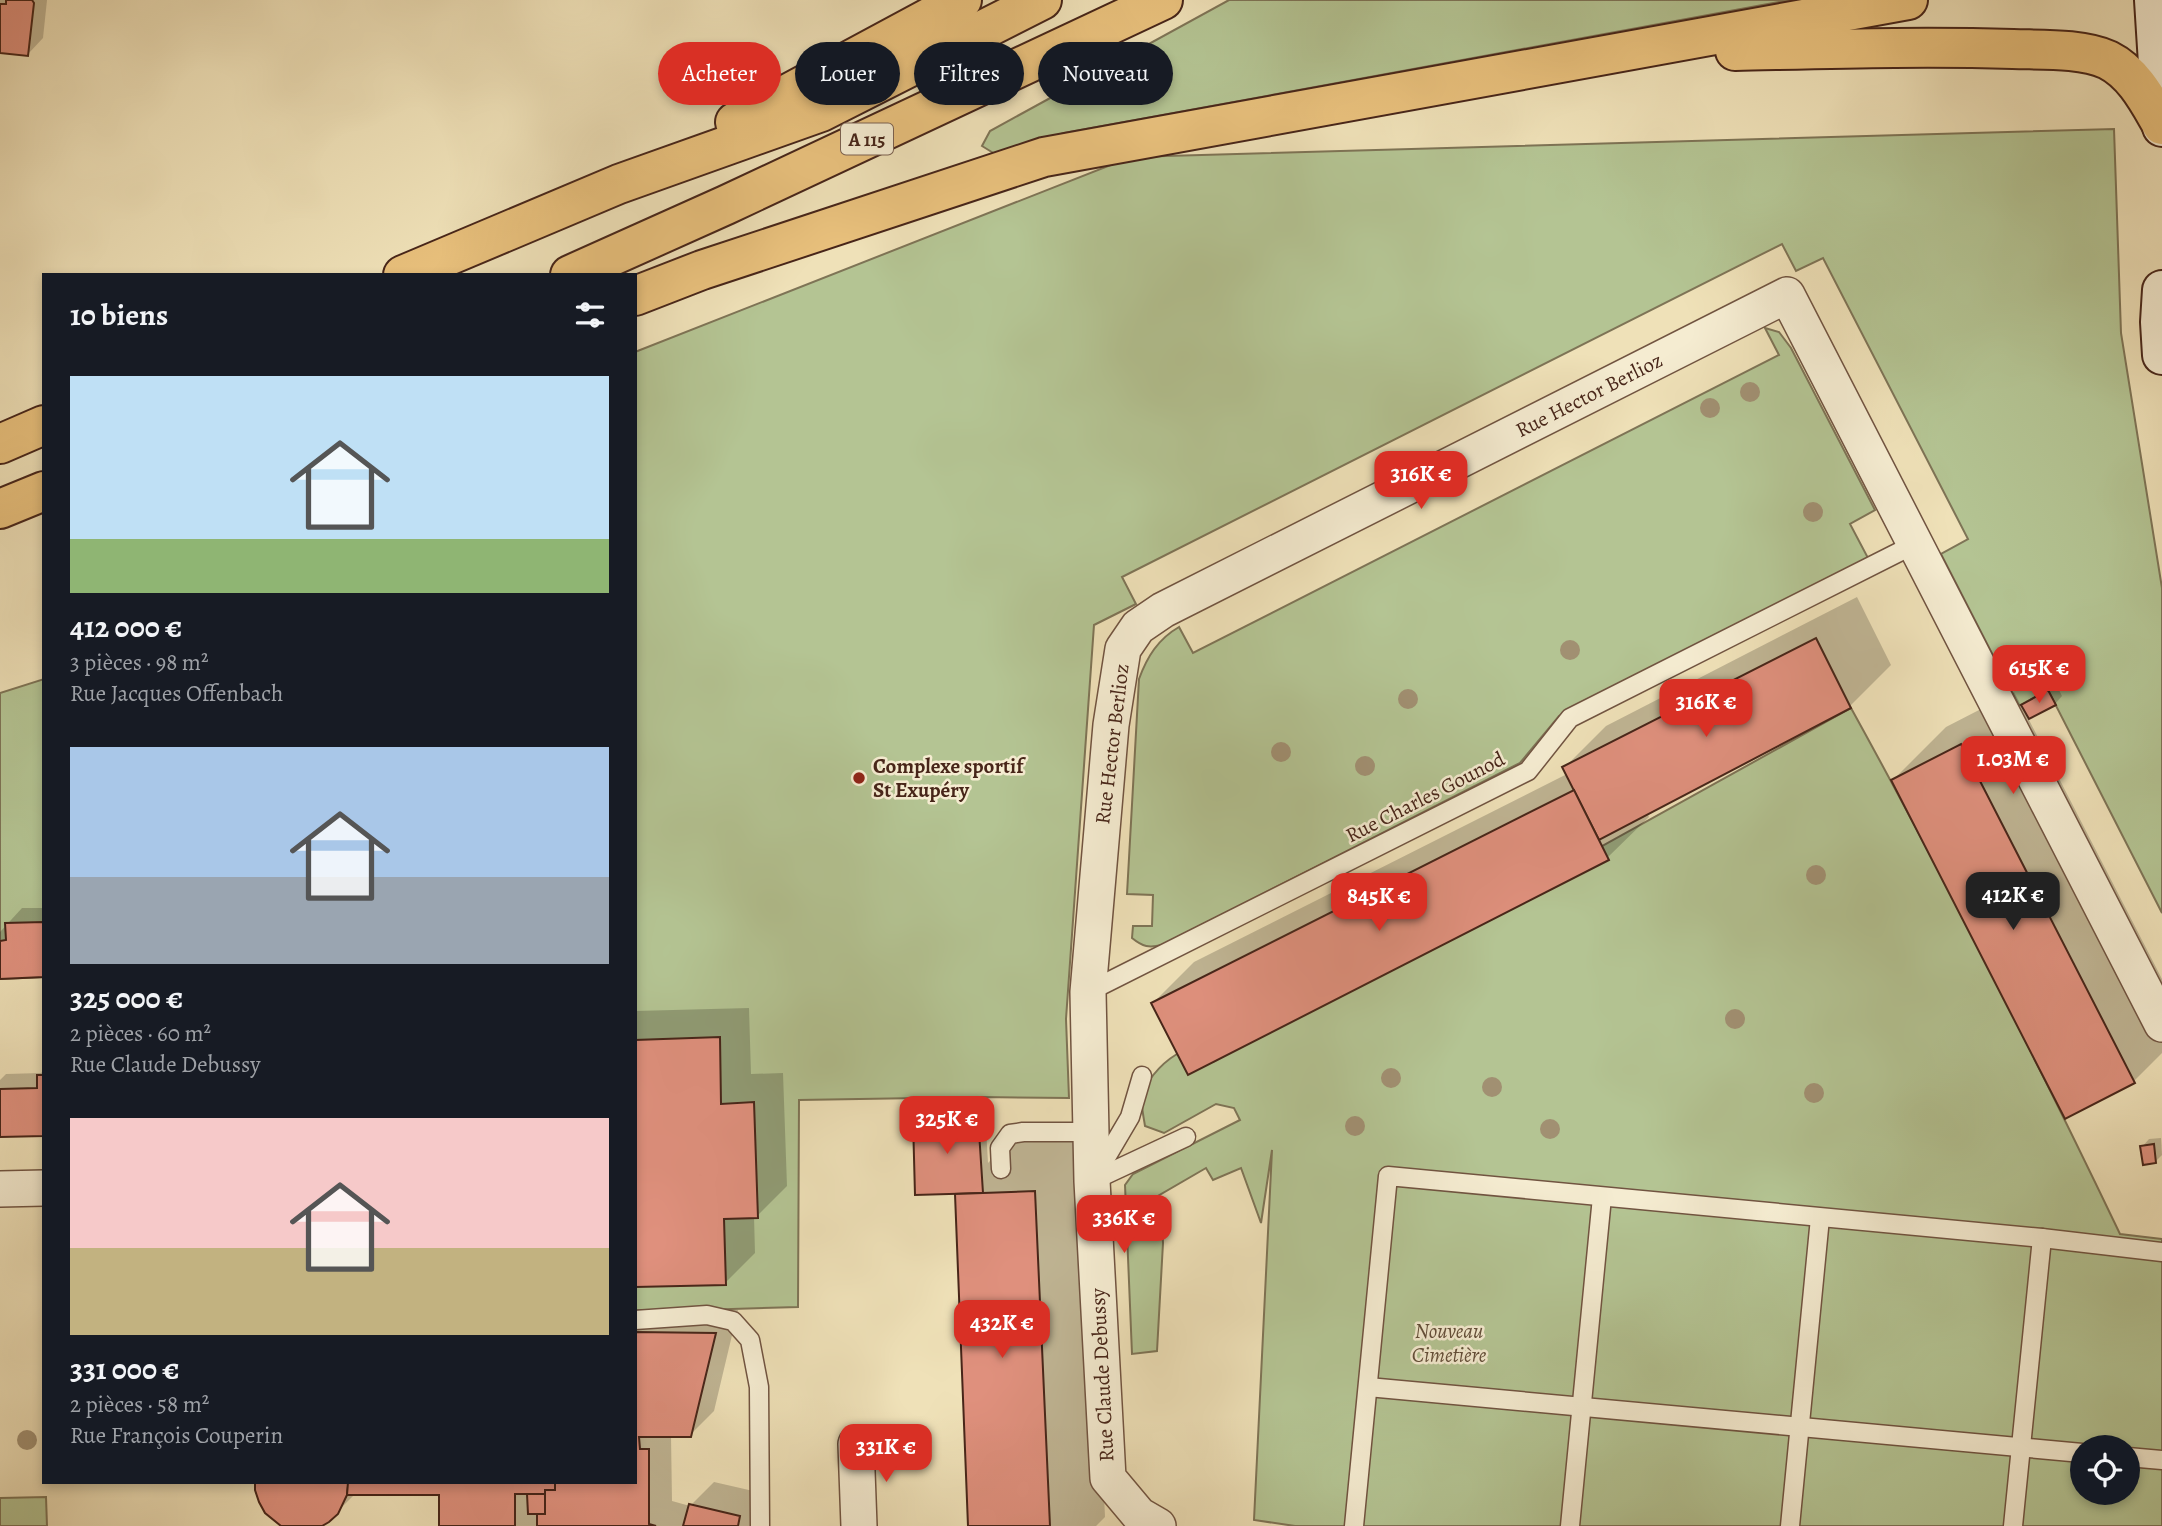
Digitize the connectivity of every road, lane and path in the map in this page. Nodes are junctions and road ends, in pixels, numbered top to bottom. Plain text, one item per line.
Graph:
1 (962, 0) edge
2 (1042, 0) edge
3 (1163, 0) edge
4 (1908, 0) edge
5 (2154, 0) edge
6 (1621, 53) junction
7 (2162, 126) edge
8 (619, 184) junction
9 (408, 273) edge
10 (574, 273) edge
11 (2162, 290) edge
12 (637, 295) edge
13 (2162, 355) edge
14 (42, 426) edge
15 (0, 444) edge
16 (42, 492) edge
17 (42, 508) edge
18 (0, 509) edge
19 (0, 518) edge
20 (1915, 544) junction
21 (1088, 992) junction
22 (2162, 1024) edge
23 (1142, 1076) dead end
24 (1092, 1132) junction
25 (1186, 1138) dead end
26 (1001, 1169) dead end
27 (1092, 1181) junction
28 (42, 1188) edge
29 (0, 1189) edge
30 (1602, 1197) junction
31 (1820, 1218) junction
32 (2042, 1238) junction
33 (2162, 1252) edge
34 (637, 1320) edge
35 (1368, 1387) junction
36 (1582, 1406) junction
37 (1800, 1427) junction
38 (856, 1444) dead end
39 (2021, 1447) junction
40 (2070, 1452) edge
41 (2140, 1458) edge
42 (2162, 1460) edge
43 (760, 1526) edge
44 (859, 1526) edge
45 (1158, 1526) edge
46 (1354, 1526) edge
47 (1570, 1526) edge
48 (1790, 1526) edge
49 (2013, 1526) edge

1 - 8 highway
2 - 8 highway, A 115
3 - 10 highway, A 115
4 - 6 highway
5 - 7 street
6 - 7 highway
6 - 12 highway
8 - 9 highway, A 115
11 - 13 street
14 - 15 highway
16 - 18 highway
17 - 19 highway
20 - 21 lane, Rue Charles Gounod
20 - 21 street, Rue Hector Berlioz
20 - 22 street
21 - 24 street, Rue Claude Debussy
23 - 27 lane
24 - 26 lane
24 - 27 street, Rue Claude Debussy
25 - 27 lane
27 - 45 street, Rue Claude Debussy
28 - 29 street
30 - 31 lane
30 - 35 lane
30 - 36 lane
31 - 32 lane
31 - 37 lane
32 - 33 lane
32 - 39 lane
34 - 43 lane
35 - 36 lane
35 - 46 lane
36 - 37 lane
36 - 47 lane
37 - 39 lane
37 - 48 lane
38 - 44 street
39 - 40 lane
39 - 49 lane
41 - 42 lane

